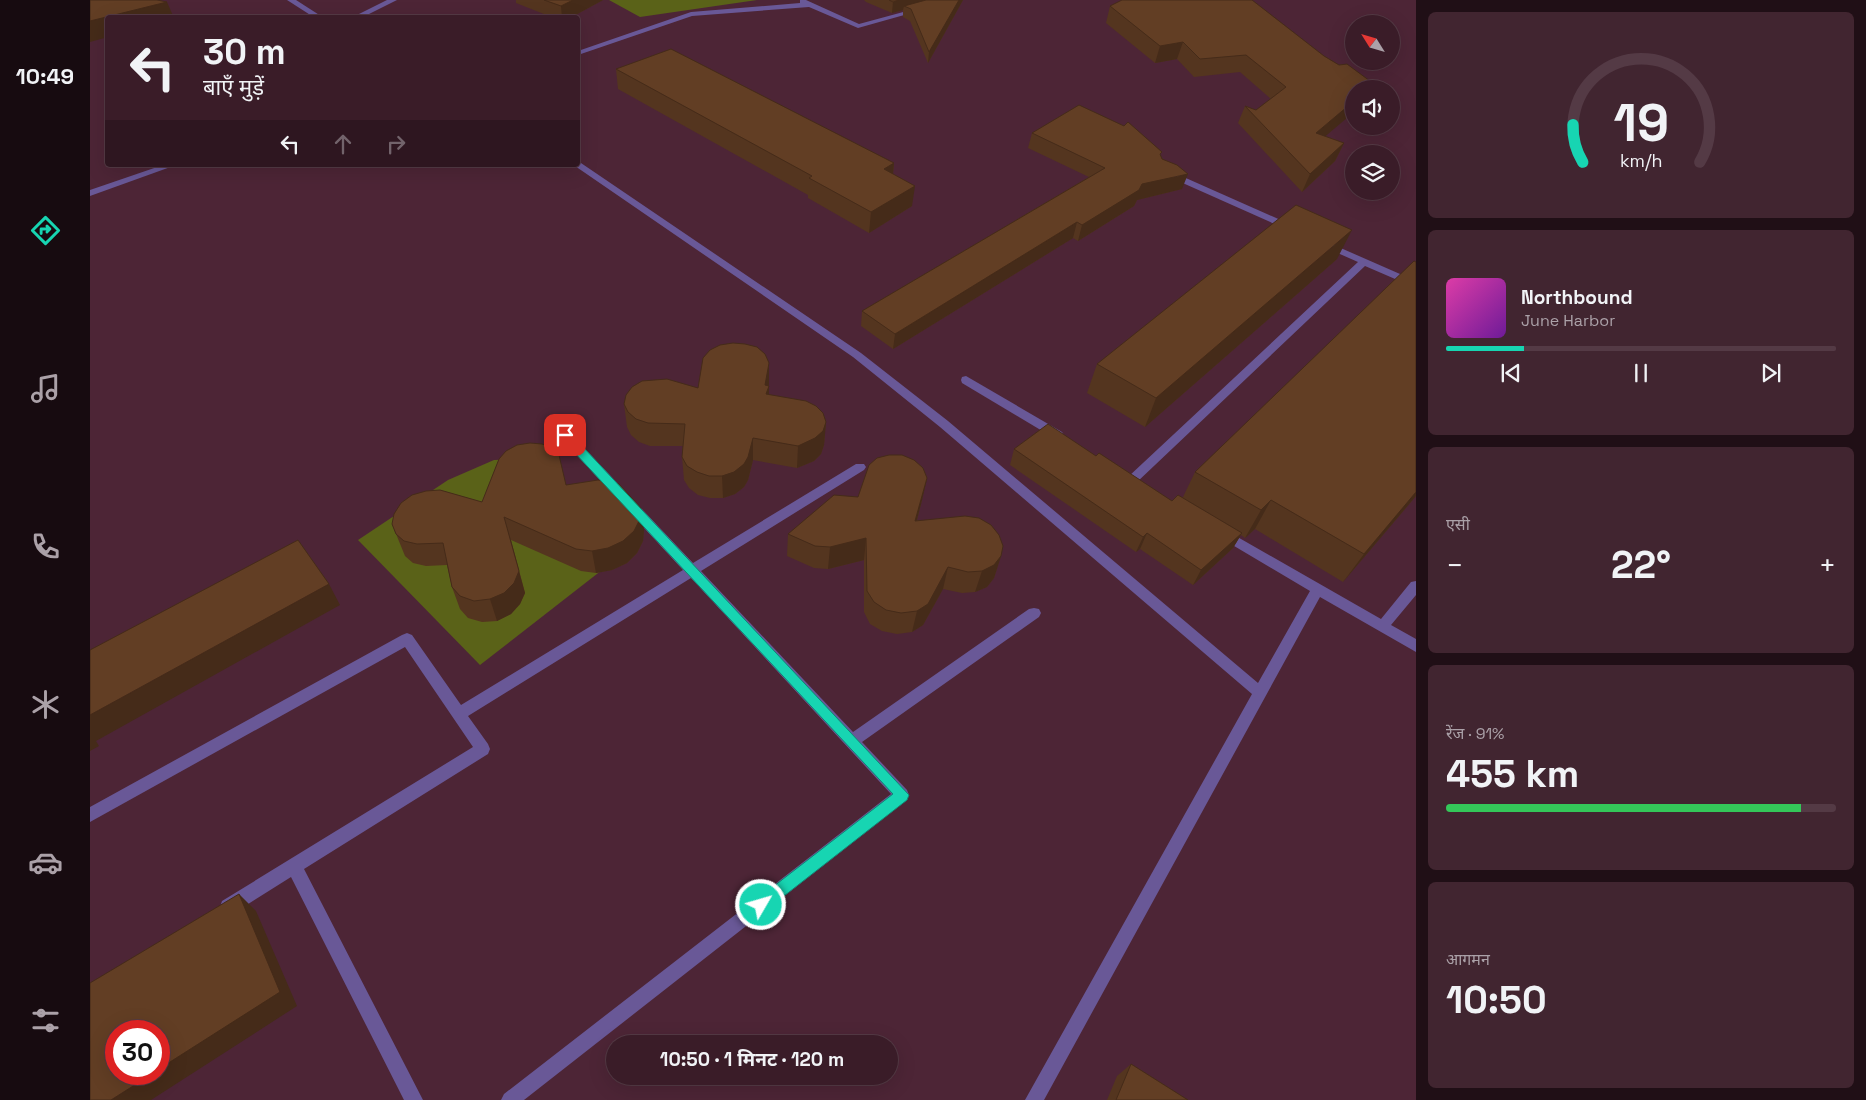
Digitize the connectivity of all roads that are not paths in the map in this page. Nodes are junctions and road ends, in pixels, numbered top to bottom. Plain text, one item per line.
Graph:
1 (291, 0) edge
2 (393, 0) edge
3 (799, 0) edge
4 (809, 5) junction
5 (930, 6) edge
6 (315, 15) edge
7 (360, 15) edge
8 (580, 52) edge
9 (580, 165) edge
10 (166, 167) edge
11 (1161, 170) edge
12 (90, 193) edge
13 (1302, 234) edge
14 (1320, 242) edge
15 (1364, 262) junction
16 (1416, 285) edge
17 (966, 380) dead end
18 (565, 435) dead end
19 (1066, 440) edge
20 (860, 467) dead end
21 (1132, 480) edge
22 (1208, 525) edge
23 (692, 571) junction
24 (1416, 586) edge
25 (1317, 590) junction
26 (1034, 613) dead end
27 (1382, 627) junction
28 (1416, 646) edge
29 (1260, 692) junction
30 (459, 714) junction
31 (852, 741) junction
32 (90, 815) edge
33 (294, 866) junction
34 (217, 914) edge
35 (414, 1100) edge
36 (510, 1100) edge
37 (1034, 1100) edge

1 - 6 street
2 - 7 street
3 - 4 street
4 - 5 street
4 - 8 street
9 - 29 street
10 - 12 street
11 - 13 street
14 - 15 street
15 - 16 street
15 - 21 street
17 - 19 street
18 - 23 street
20 - 23 street
22 - 25 street
23 - 30 street
23 - 31 street
24 - 27 street
25 - 27 street
25 - 29 street
26 - 31 street
27 - 28 street
29 - 37 street
30 - 32 street
30 - 33 street
31 - 36 street
33 - 34 street
33 - 35 street

